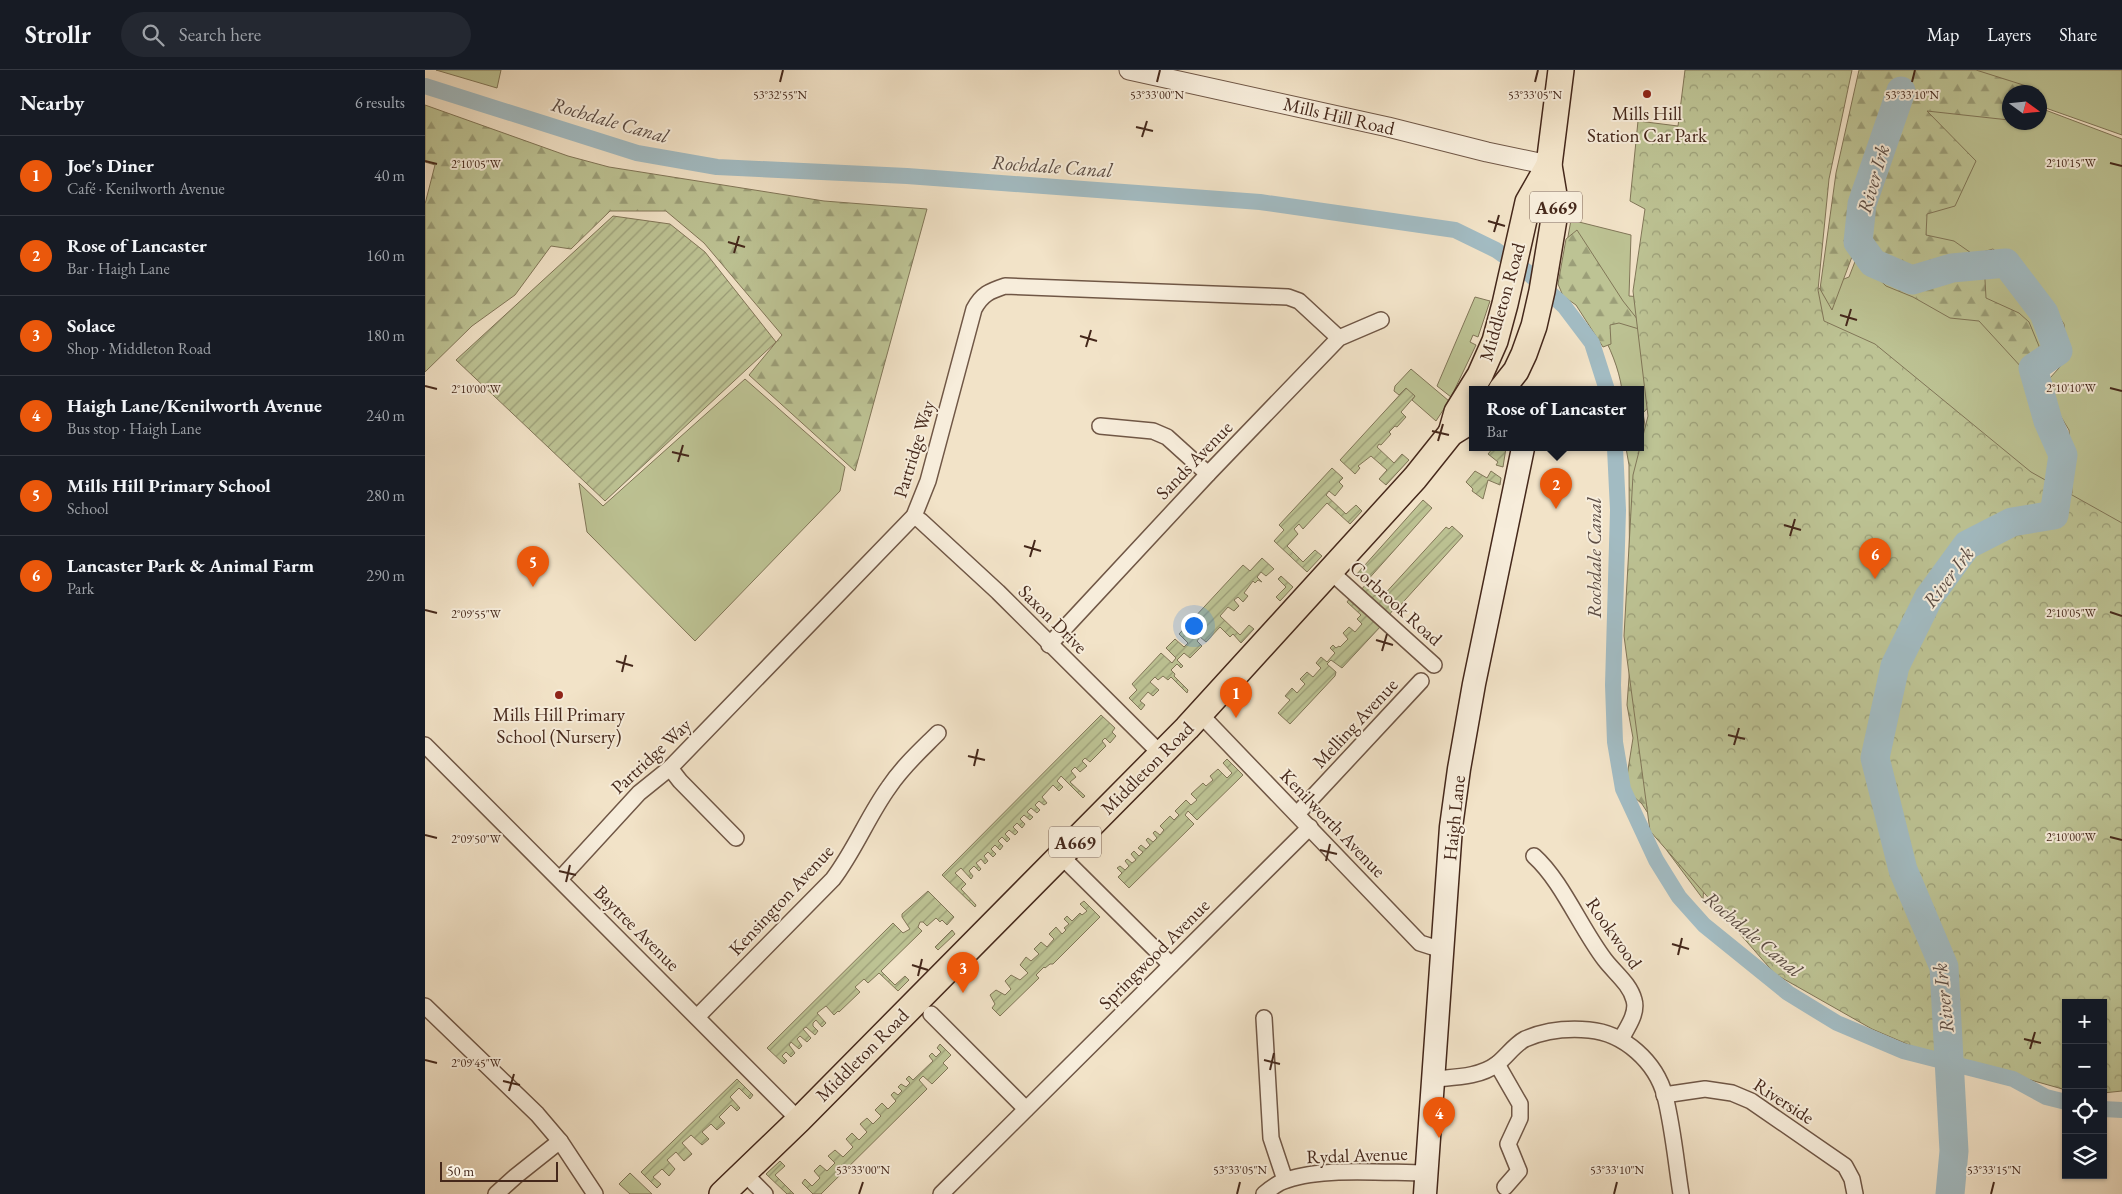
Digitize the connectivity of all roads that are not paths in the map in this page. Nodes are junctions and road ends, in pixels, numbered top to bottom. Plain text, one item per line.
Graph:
1 (1129, 70) edge
2 (1561, 70) edge
3 (1549, 165) junction
4 (1381, 320) dead end
5 (1339, 338) junction
6 (1493, 385) edge
7 (1469, 403) edge
8 (1469, 422) edge
9 (1100, 426) dead end
10 (1451, 433) junction
11 (1522, 451) edge
12 (1208, 474) junction
13 (914, 516) junction
14 (1331, 572) junction
15 (1049, 645) junction
16 (1434, 665) dead end
17 (1421, 681) dead end
18 (1200, 714) junction
19 (938, 733) dead end
20 (425, 745) edge
21 (1161, 754) junction
22 (670, 768) junction
23 (1297, 814) junction
24 (1310, 827) junction
25 (736, 838) dead end
26 (1061, 856) junction
27 (1534, 856) dead end
28 (560, 880) junction
29 (1442, 950) junction
30 (1171, 965) junction
31 (425, 1006) edge
32 (931, 1014) dead end
33 (697, 1017) junction
34 (1264, 1018) dead end
35 (1621, 1039) junction
36 (1497, 1064) junction
37 (1435, 1079) junction
38 (1665, 1095) junction
39 (1026, 1109) junction
40 (799, 1120) junction
41 (560, 1141) junction
42 (744, 1173) junction
43 (1285, 1180) junction
44 (1426, 1184) edge
45 (1505, 1187) dead end
46 (496, 1194) edge
47 (595, 1194) edge
48 (722, 1194) edge
49 (765, 1194) edge
50 (941, 1194) edge
51 (1264, 1194) edge
52 (1681, 1194) edge
53 (1855, 1194) edge

1 - 3 street, Mills Hill Road
2 - 3 main road, A669
3 - 6 main road, Middleton Road / A669
3 - 6 main road, Middleton Road / A669
4 - 5 street, Sands Avenue
5 - 12 street, Sands Avenue
5 - 13 street, Partridge Way
7 - 10 main road, Middleton Road / A669
8 - 10 main road, Middleton Road / A669
9 - 12 street
10 - 14 main road, Middleton Road / A669
11 - 29 main road, Haigh Lane
12 - 15 street, Sands Avenue
13 - 15 street, Saxon Drive
13 - 22 street, Partridge Way
14 - 16 street, Corbrook Road
14 - 18 main road, Middleton Road / A669
15 - 21 street, Saxon Drive
17 - 23 street, Melling Avenue
18 - 21 main road, Middleton Road / A669
18 - 23 street, Kenilworth Avenue
19 - 33 street, Kensington Avenue
20 - 28 street, Baytree Avenue
21 - 26 main road, Middleton Road / A669
22 - 25 street
22 - 28 street, Partridge Way
23 - 24 street, Kenilworth Avenue
24 - 29 street, Kenilworth Avenue
24 - 30 street, Springwood Avenue
26 - 30 street
26 - 40 main road, Middleton Road / A669
27 - 35 street, Rookwood
28 - 33 street, Baytree Avenue
29 - 37 main road, Haigh Lane
30 - 39 street, Springwood Avenue
31 - 41 street
32 - 39 street
33 - 40 street, Baytree Avenue
34 - 43 street
35 - 36 street
35 - 38 street
36 - 37 street
36 - 45 street
37 - 44 main road, Haigh Lane
38 - 52 street
38 - 53 street, Riverside
39 - 50 street, Springwood Avenue
40 - 42 main road, Middleton Road / A669
41 - 46 street
41 - 47 street
42 - 48 main road, Middleton Road / A669
42 - 49 street
43 - 44 street, Rydal Avenue
43 - 51 street, Rydal Avenue

